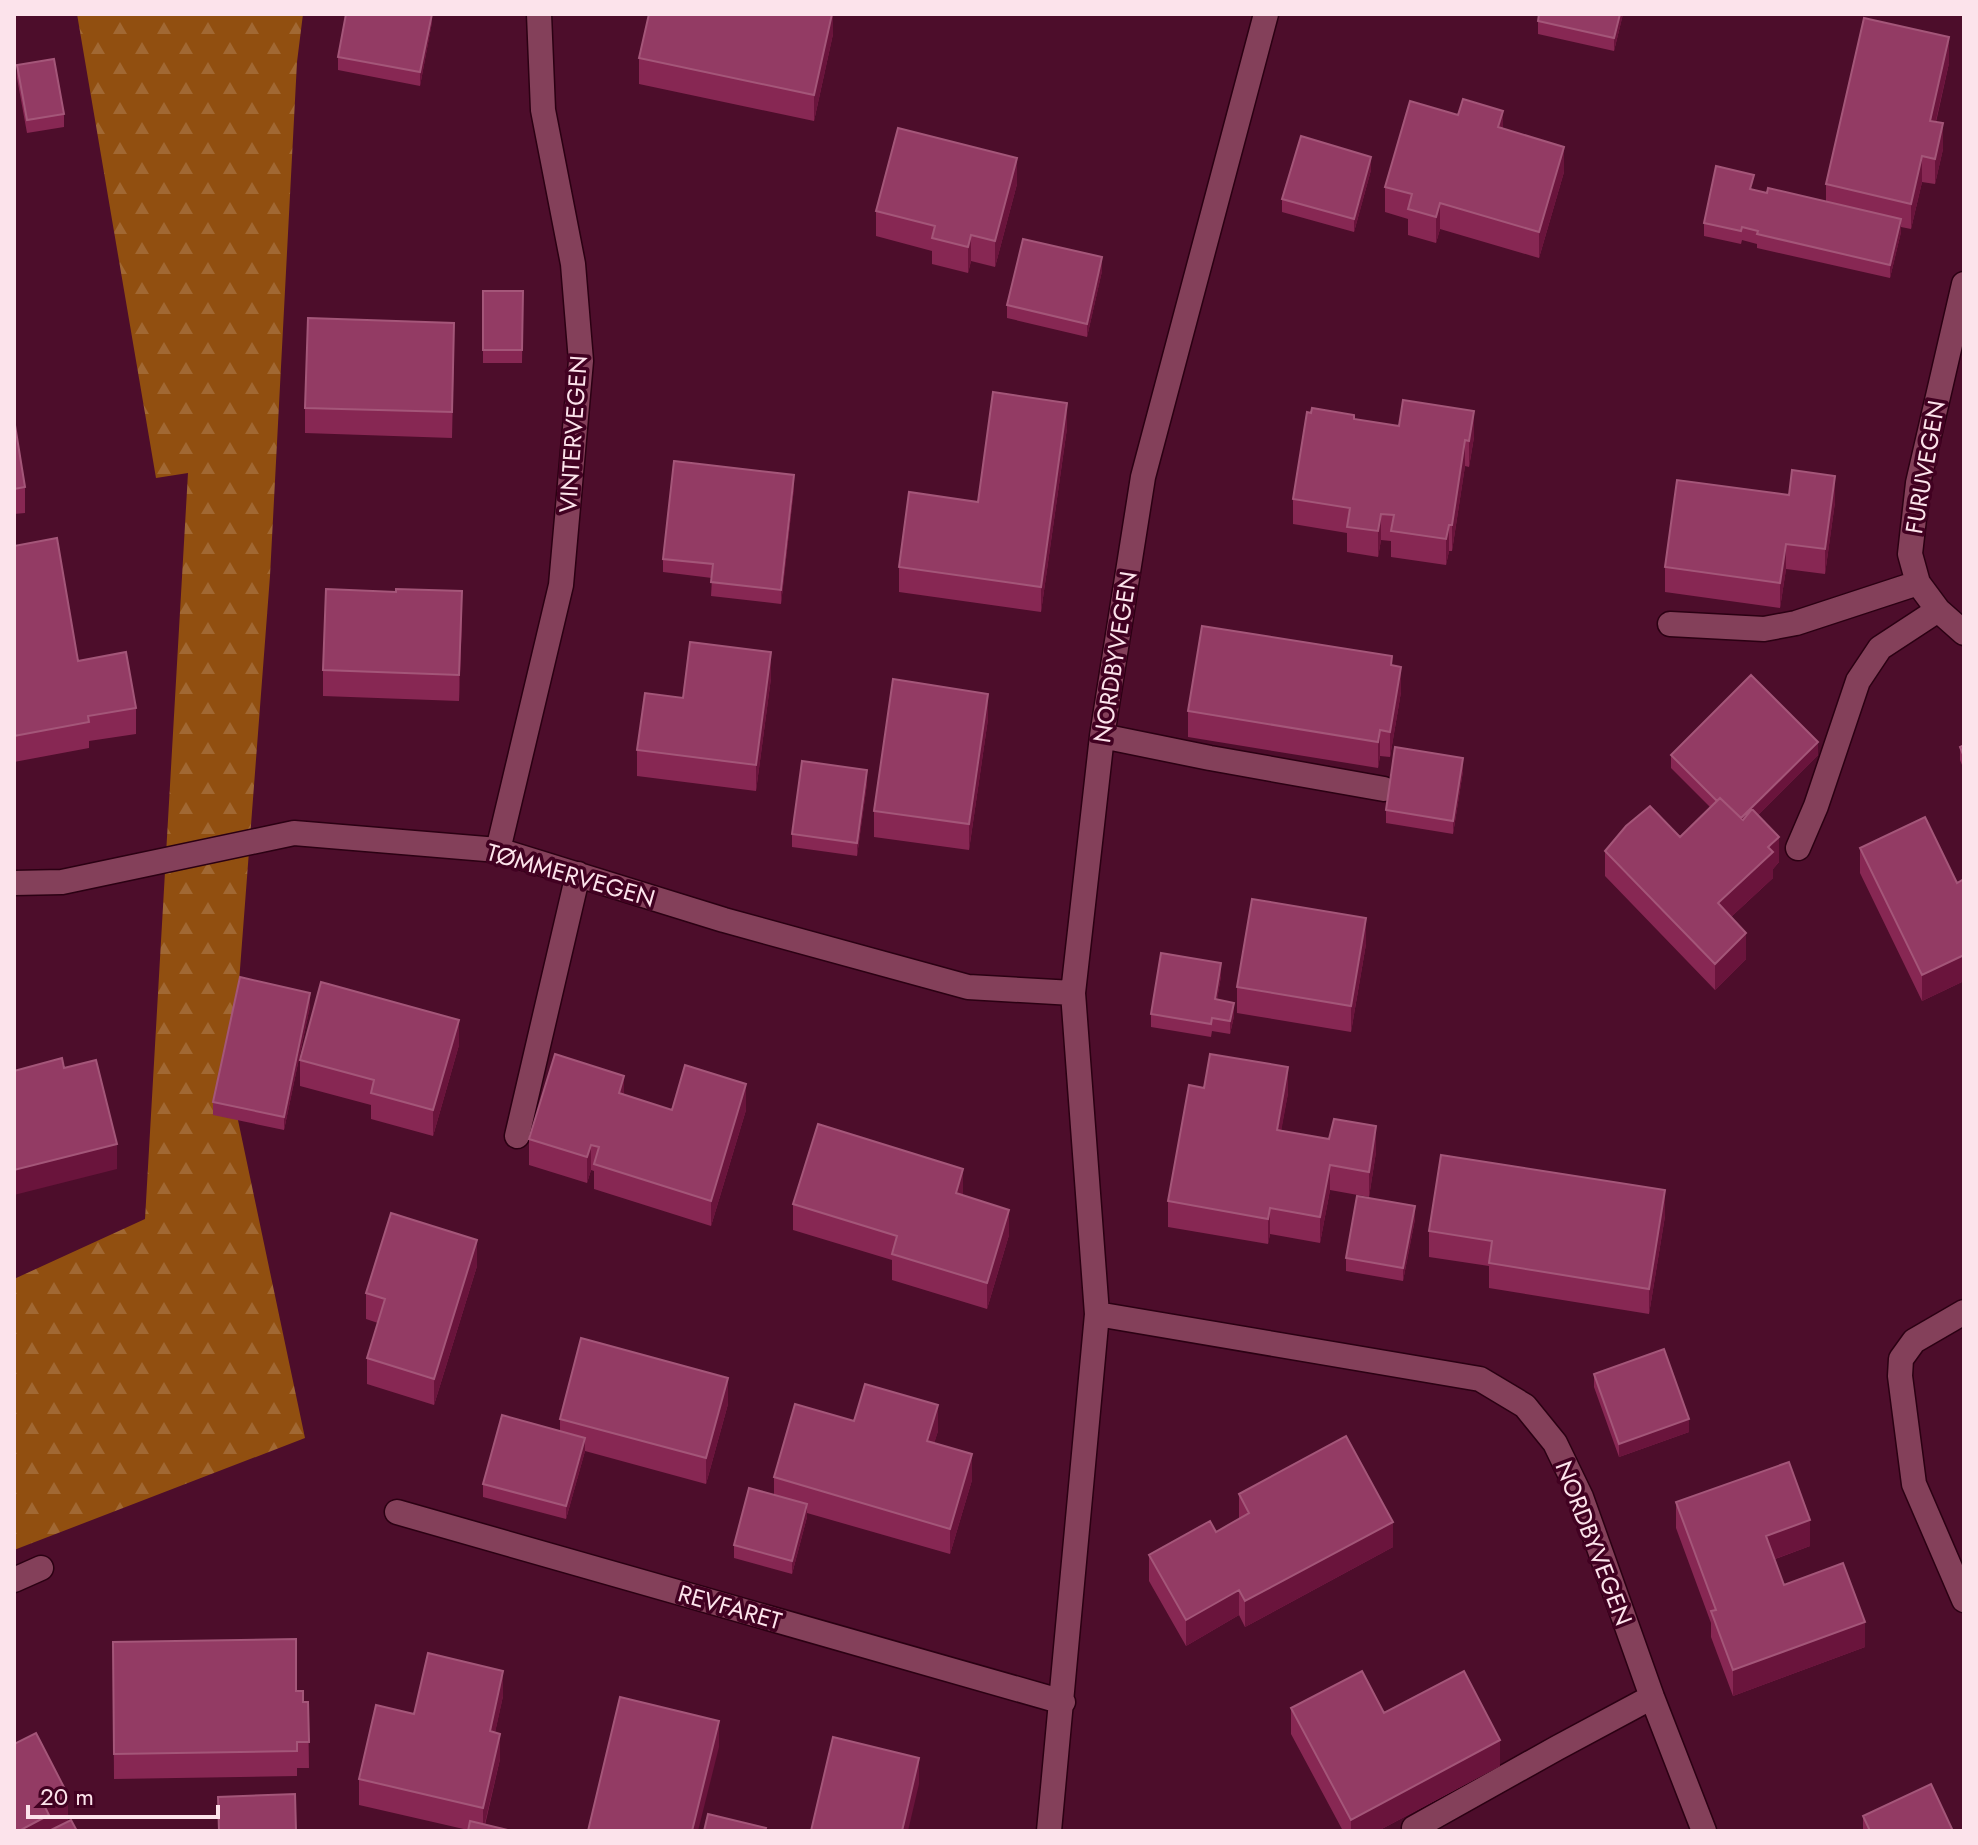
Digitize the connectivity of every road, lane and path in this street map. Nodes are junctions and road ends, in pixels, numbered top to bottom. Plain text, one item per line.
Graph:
1 (539, 14) edge
2 (1266, 14) edge
3 (1964, 284) edge
4 (1918, 583) junction
5 (1938, 610) junction
6 (1670, 624) dead end
7 (1964, 633) edge
8 (1102, 736) junction
9 (1384, 789) dead end
10 (1798, 848) dead end
11 (498, 850) junction
12 (578, 874) junction
13 (14, 883) edge
14 (1073, 993) junction
15 (517, 1136) dead end
16 (1964, 1312) edge
17 (1097, 1314) junction
18 (397, 1512) dead end
19 (41, 1568) dead end
20 (14, 1580) edge
21 (1964, 1600) edge
22 (1652, 1697) junction
23 (1063, 1702) junction
24 (1414, 1828) dead end
25 (1049, 1831) edge
26 (1704, 1831) edge

1 - 11 street, VINTERVEGEN
2 - 8 street, NORDBYVEGEN
3 - 4 street, FURUVEGEN
4 - 5 street, FURUVEGEN
4 - 6 street
5 - 7 street, FURUVEGEN
5 - 10 street
8 - 9 street
8 - 14 street, NORDBYVEGEN
11 - 12 street, TØMMERVEGEN
11 - 13 street, TØMMERVEGEN
12 - 14 street, TØMMERVEGEN
12 - 15 street
14 - 17 street, NORDBYVEGEN
16 - 21 street
17 - 22 street, NORDBYVEGEN
17 - 23 street, NORDBYVEGEN
18 - 23 street, REVFARET
19 - 20 street
22 - 24 street
22 - 26 street, NORDBYVEGEN
23 - 25 street, NORDBYVEGEN

